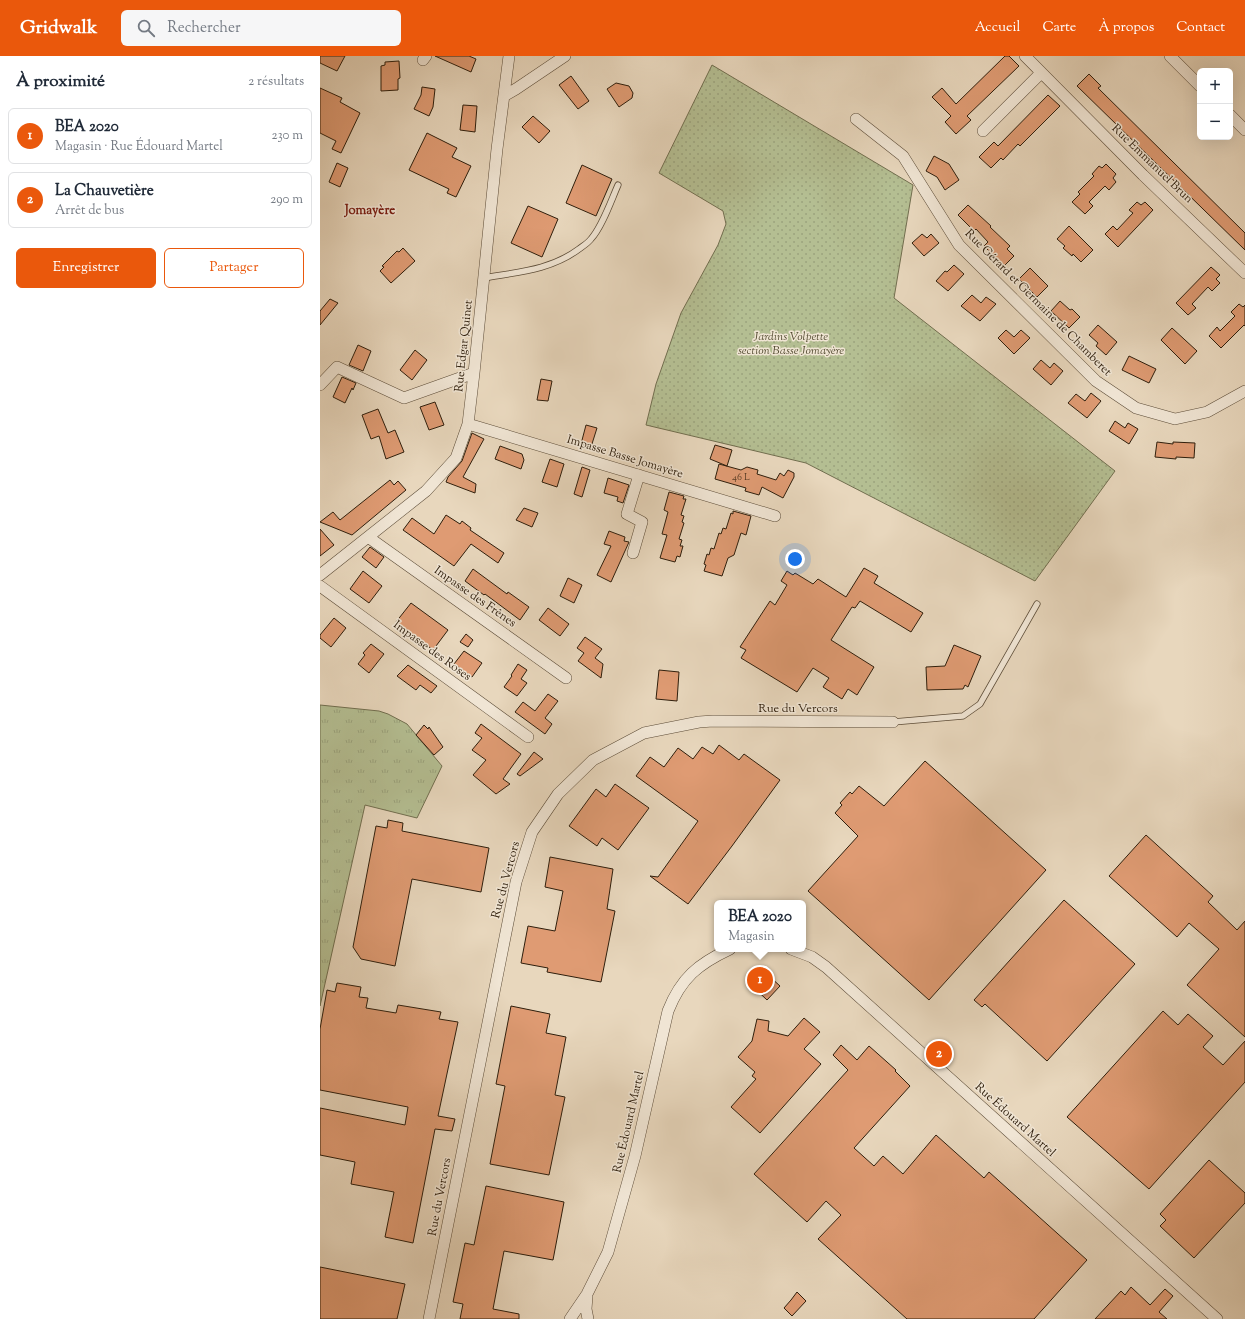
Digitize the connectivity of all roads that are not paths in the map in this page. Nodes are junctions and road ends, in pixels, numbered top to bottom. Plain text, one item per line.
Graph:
1 (509, 56) edge
2 (565, 56) edge
3 (1025, 56) edge
4 (1170, 56) edge
5 (1041, 73) junction
6 (1197, 83) edge
7 (504, 96) junction
8 (1233, 118) edge
9 (856, 119) dead end
10 (1245, 130) edge
11 (982, 131) dead end
12 (618, 185) dead end
13 (1245, 273) edge
14 (484, 278) junction
15 (474, 373) junction
16 (320, 385) edge
17 (1245, 391) edge
18 (468, 424) junction
19 (639, 475) junction
20 (775, 516) dead end
21 (368, 537) junction
22 (633, 553) dead end
23 (320, 575) edge
24 (320, 586) edge
25 (1037, 604) dead end
26 (566, 678) dead end
27 (893, 722) joint
28 (528, 737) dead end
29 (723, 952) edge
30 (798, 952) edge
31 (587, 1294) junction
32 (429, 1319) edge
33 (570, 1319) edge
34 (588, 1319) edge
35 (1217, 1319) edge

1 - 7 street, Rue Edgar Quinet
2 - 7 street
3 - 5 street, Rue Emmanuel Brun
4 - 6 street
5 - 11 street
5 - 13 street, Rue Emmanuel Brun
7 - 14 street, Rue Edgar Quinet
8 - 10 street
9 - 17 street, Rue Gérard et Germaine de Chamberet
12 - 14 lane
14 - 15 street, Rue Edgar Quinet
15 - 16 street
15 - 18 street, Rue Edgar Quinet
18 - 19 street, Impasse Basse Jomayère
18 - 21 street, Rue Edgar Quinet
19 - 20 street, Impasse Basse Jomayère
19 - 22 street
21 - 23 street, Rue Edgar Quinet
21 - 26 street, Impasse des Frênes
24 - 28 street, Impasse des Roses
25 - 27 lane, Rue du Vercors
27 - 32 street, Rue du Vercors
29 - 31 street, Rue Édouard Martel
30 - 35 street, Rue Édouard Martel
31 - 33 street, Rue Édouard Martel
31 - 34 street

